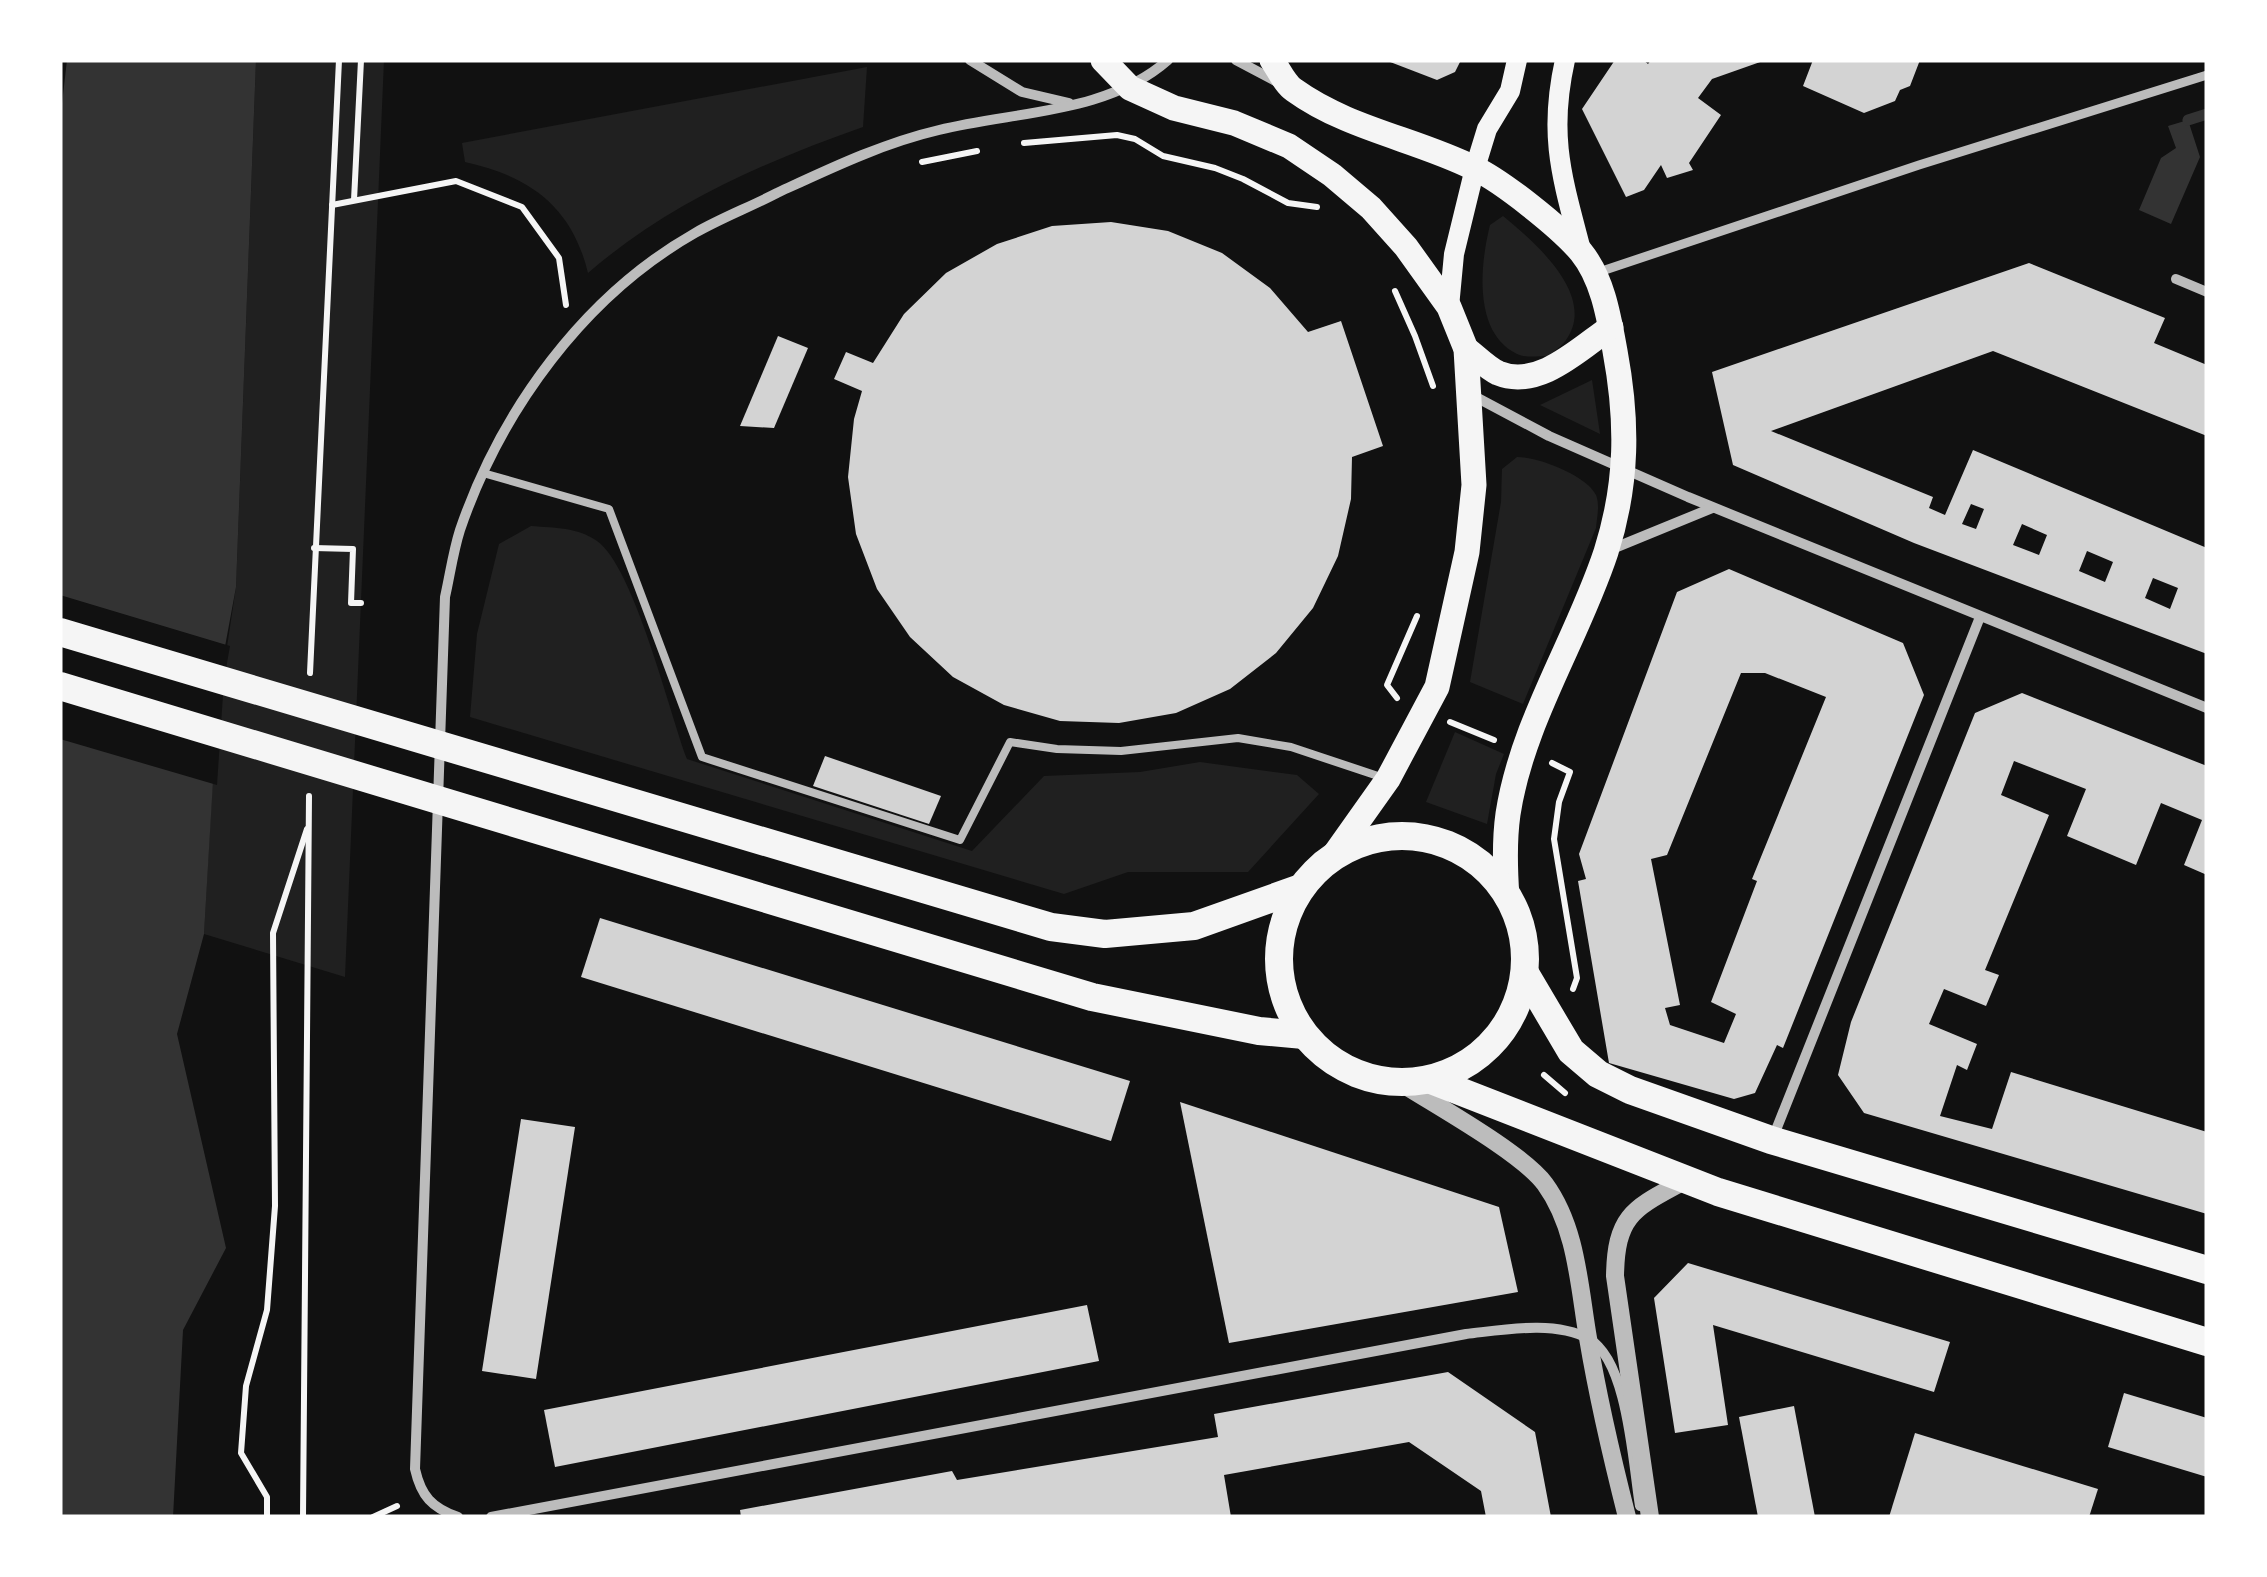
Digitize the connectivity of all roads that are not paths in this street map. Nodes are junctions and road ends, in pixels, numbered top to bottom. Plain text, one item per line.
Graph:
1 (970, 60) edge
2 (1103, 60) edge
3 (1168, 60) edge
4 (1236, 60) edge
5 (1272, 60) edge
6 (1517, 60) edge
7 (1564, 60) edge
8 (2207, 74) edge
9 (1130, 88) junction
10 (1291, 88) junction
11 (1073, 104) junction
12 (1476, 168) junction
13 (1587, 263) junction
14 (2176, 280) dead end
15 (2207, 292) edge
16 (1448, 307) junction
17 (1611, 327) junction
18 (1466, 349) junction
19 (1470, 394) junction
20 (1624, 469) junction
21 (483, 473) junction
22 (1713, 508) junction
23 (1606, 551) junction
24 (1980, 617) junction
25 (60, 632) edge
26 (60, 686) edge
27 (2207, 708) edge
28 (1388, 779) junction
29 (1332, 858) junction
30 (1298, 888) junction
31 (1507, 897) junction
32 (1526, 975) junction
33 (1304, 1034) junction
34 (1431, 1080) junction
35 (1401, 1083) junction
36 (1771, 1140) junction
37 (1686, 1180) junction
38 (2207, 1270) edge
39 (1588, 1338) junction
40 (2207, 1342) edge
41 (438, 1514) edge
42 (458, 1517) edge
43 (491, 1517) edge
44 (1627, 1517) edge
45 (1642, 1517) edge
46 (1650, 1517) edge

1 - 11 street
2 - 9 main road
3 - 9 street
4 - 10 street
5 - 10 main road
6 - 12 main road
7 - 13 main road
8 - 13 street
9 - 11 street
9 - 16 main road
10 - 12 main road
11 - 21 street
12 - 13 main road
12 - 16 main road
13 - 17 main road
14 - 15 street
16 - 18 main road
17 - 18 main road
17 - 20 main road
18 - 19 main road
19 - 20 street
19 - 28 main road
20 - 22 street
20 - 23 main road
21 - 28 lane
21 - 41 street
22 - 23 street
22 - 24 street
23 - 31 main road
24 - 27 street
24 - 36 street
25 - 30 highway
26 - 33 highway
28 - 29 main road
29 - 30 highway
29 - 31 highway
30 - 33 highway
31 - 32 highway
32 - 34 highway
32 - 36 highway
33 - 35 highway
34 - 35 highway
34 - 37 highway
35 - 39 street
36 - 38 highway
37 - 40 highway
37 - 46 street
39 - 43 street
39 - 44 street
39 - 45 street
41 - 42 street

